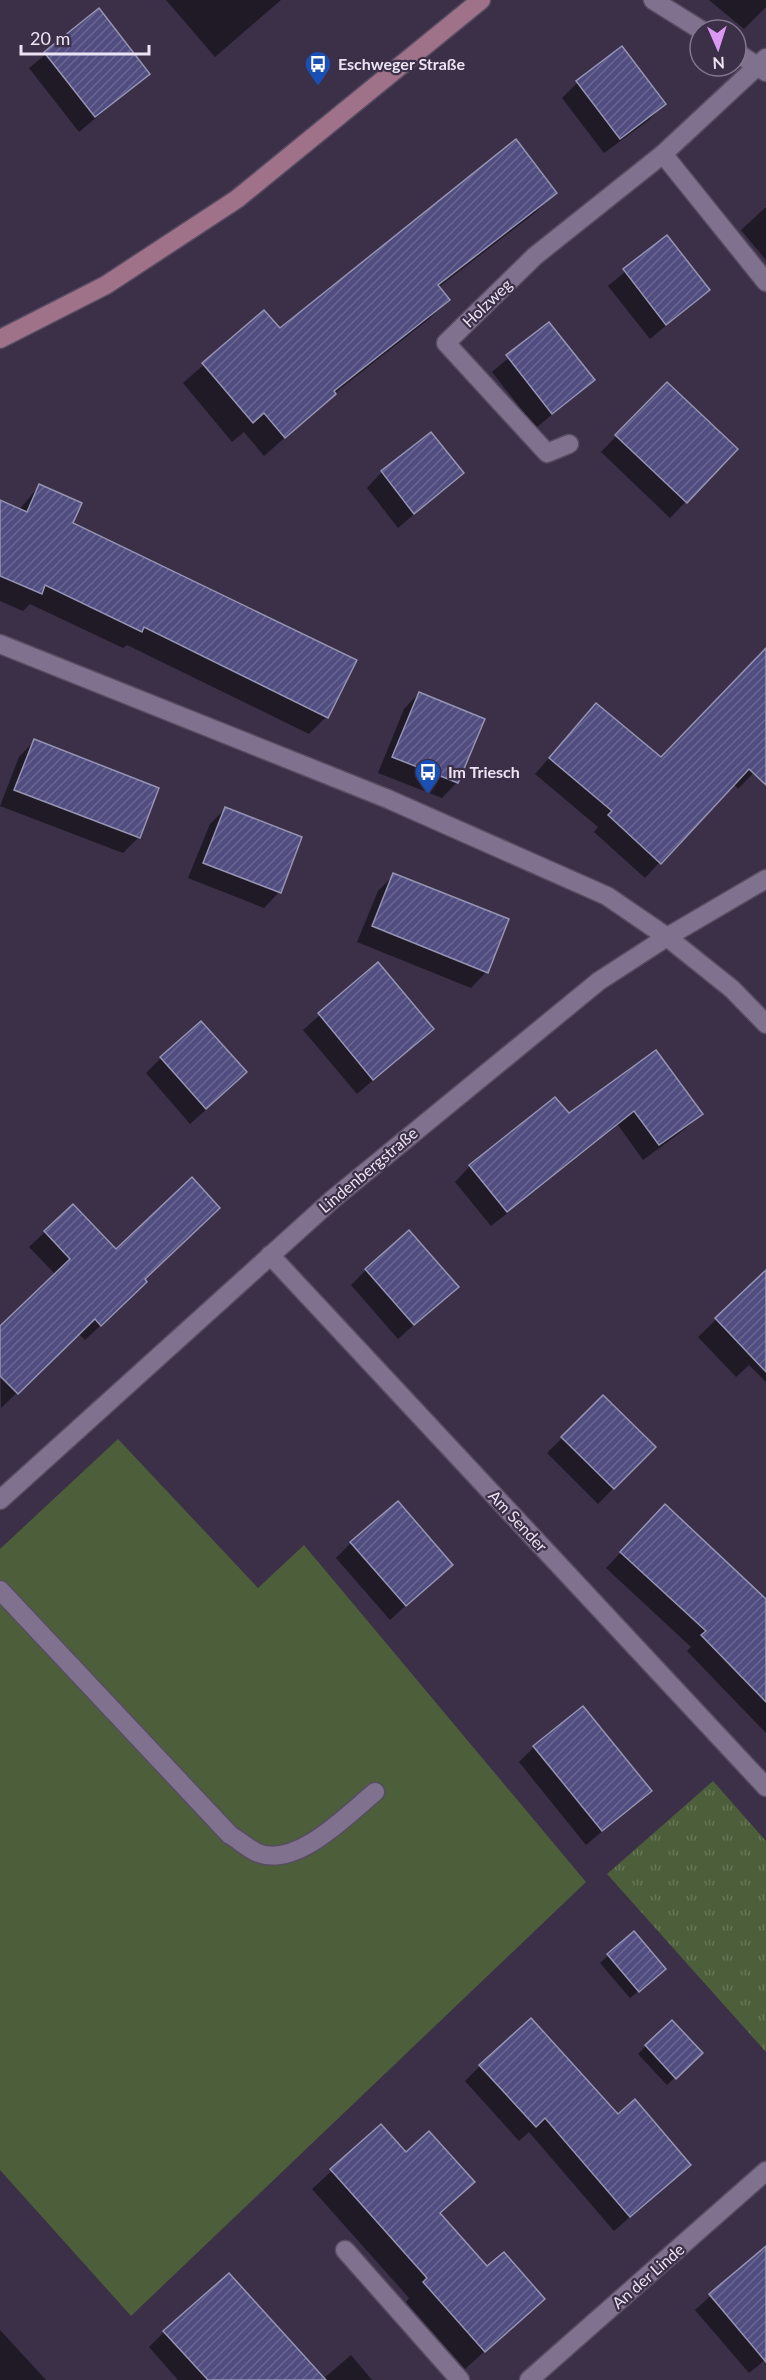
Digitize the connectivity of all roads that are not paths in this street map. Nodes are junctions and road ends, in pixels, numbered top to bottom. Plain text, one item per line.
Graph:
1 (481, 0) edge
2 (653, 0) edge
3 (688, 22) edge
4 (748, 58) edge
5 (763, 65) edge
6 (663, 154) junction
7 (766, 282) edge
8 (0, 339) edge
9 (569, 444) dead end
10 (0, 644) edge
11 (766, 879) edge
12 (667, 937) junction
13 (766, 1024) edge
14 (270, 1255) junction
15 (0, 1500) edge
16 (0, 1590) edge
17 (766, 1787) edge
18 (375, 1792) dead end
19 (766, 2171) edge
20 (345, 2250) dead end
21 (460, 2380) edge
22 (529, 2380) edge

1 - 8 main road
2 - 3 street
4 - 5 street, Holzweg
5 - 6 street, Holzweg
6 - 7 street
6 - 9 street, Holzweg
10 - 12 street
11 - 12 street, Lindenbergstraße
12 - 13 street
12 - 14 street, Lindenbergstraße
14 - 15 street, Lindenbergstraße
14 - 17 street, Am Sender
16 - 18 street
19 - 22 street, An der Linde
20 - 21 street

